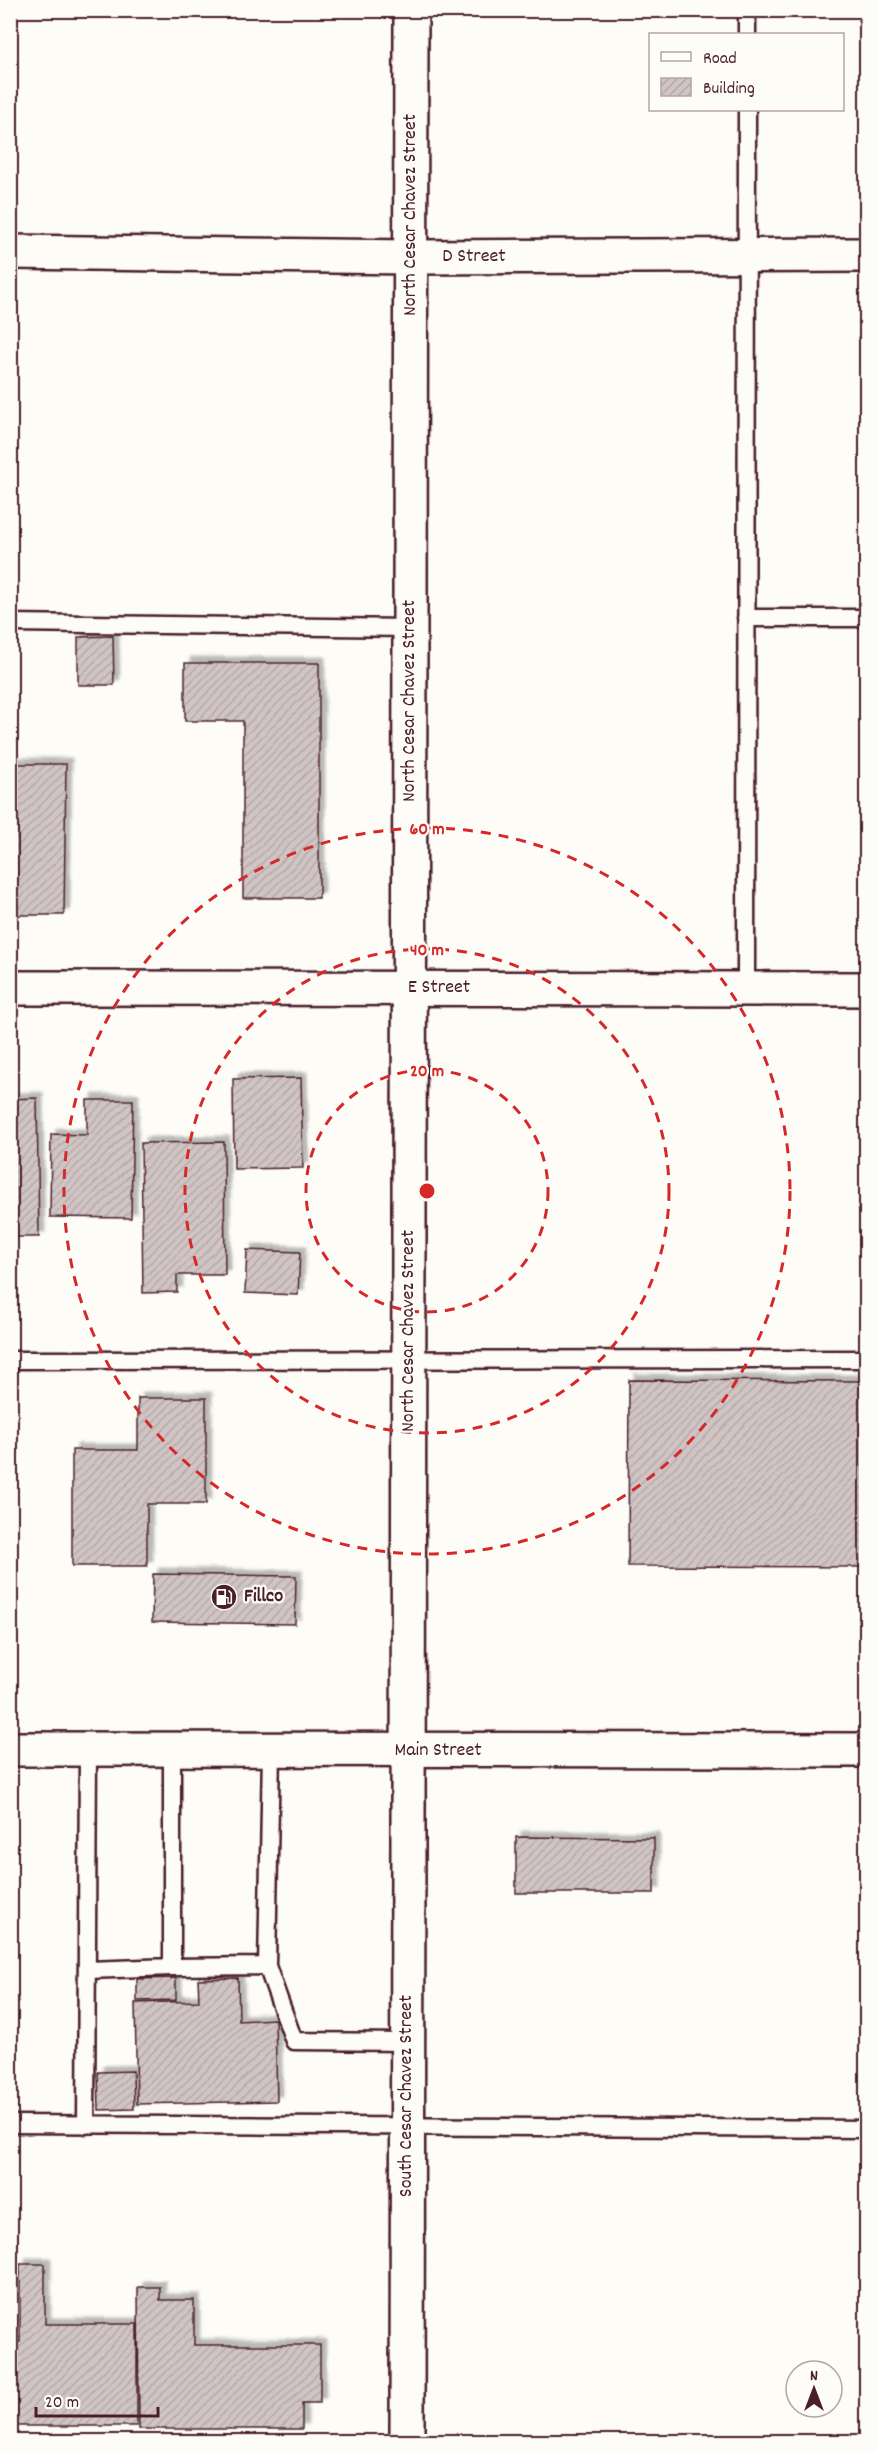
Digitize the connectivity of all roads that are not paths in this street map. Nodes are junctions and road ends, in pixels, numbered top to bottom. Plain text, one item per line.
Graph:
1 (411, 10) edge
2 (747, 10) edge
3 (747, 33) edge
4 (747, 111) edge
5 (10, 252) edge
6 (746, 255) junction
7 (867, 255) edge
8 (412, 257) junction
9 (746, 618) junction
10 (867, 618) edge
11 (10, 622) edge
12 (411, 628) junction
13 (10, 988) edge
14 (410, 988) junction
15 (746, 989) junction
16 (867, 989) edge
17 (867, 1359) edge
18 (10, 1360) edge
19 (408, 1360) junction
20 (10, 1749) edge
21 (88, 1750) junction
22 (172, 1750) junction
23 (271, 1750) junction
24 (408, 1750) junction
25 (867, 1750) edge
26 (267, 1966) junction
27 (172, 1967) junction
28 (87, 1970) junction
29 (407, 2042) junction
30 (10, 2124) edge
31 (86, 2125) junction
32 (407, 2127) junction
33 (867, 2129) edge
34 (407, 2442) edge

1 - 8 street, North Cesar Chavez Street
2 - 3 lane
4 - 6 lane
5 - 8 street, D Street
6 - 7 street, D Street
6 - 8 street, D Street
6 - 9 lane
8 - 12 street, North Cesar Chavez Street
9 - 10 lane
9 - 15 lane
11 - 12 lane
12 - 14 street, North Cesar Chavez Street
13 - 14 street, E Street
14 - 15 street, E Street
14 - 19 street, North Cesar Chavez Street
15 - 16 street, E Street
17 - 19 lane
18 - 19 lane
19 - 24 street, North Cesar Chavez Street
20 - 21 street, Main Street
21 - 22 street, Main Street
21 - 28 lane
22 - 23 street, Main Street
22 - 27 lane
23 - 24 street, Main Street
23 - 26 lane
24 - 25 street, Main Street
24 - 29 street, South Cesar Chavez Street
26 - 27 lane
26 - 29 lane
27 - 28 lane
28 - 31 lane
29 - 32 street, South Cesar Chavez Street
30 - 31 lane
31 - 32 lane
32 - 33 lane
32 - 34 street, South Cesar Chavez Street

